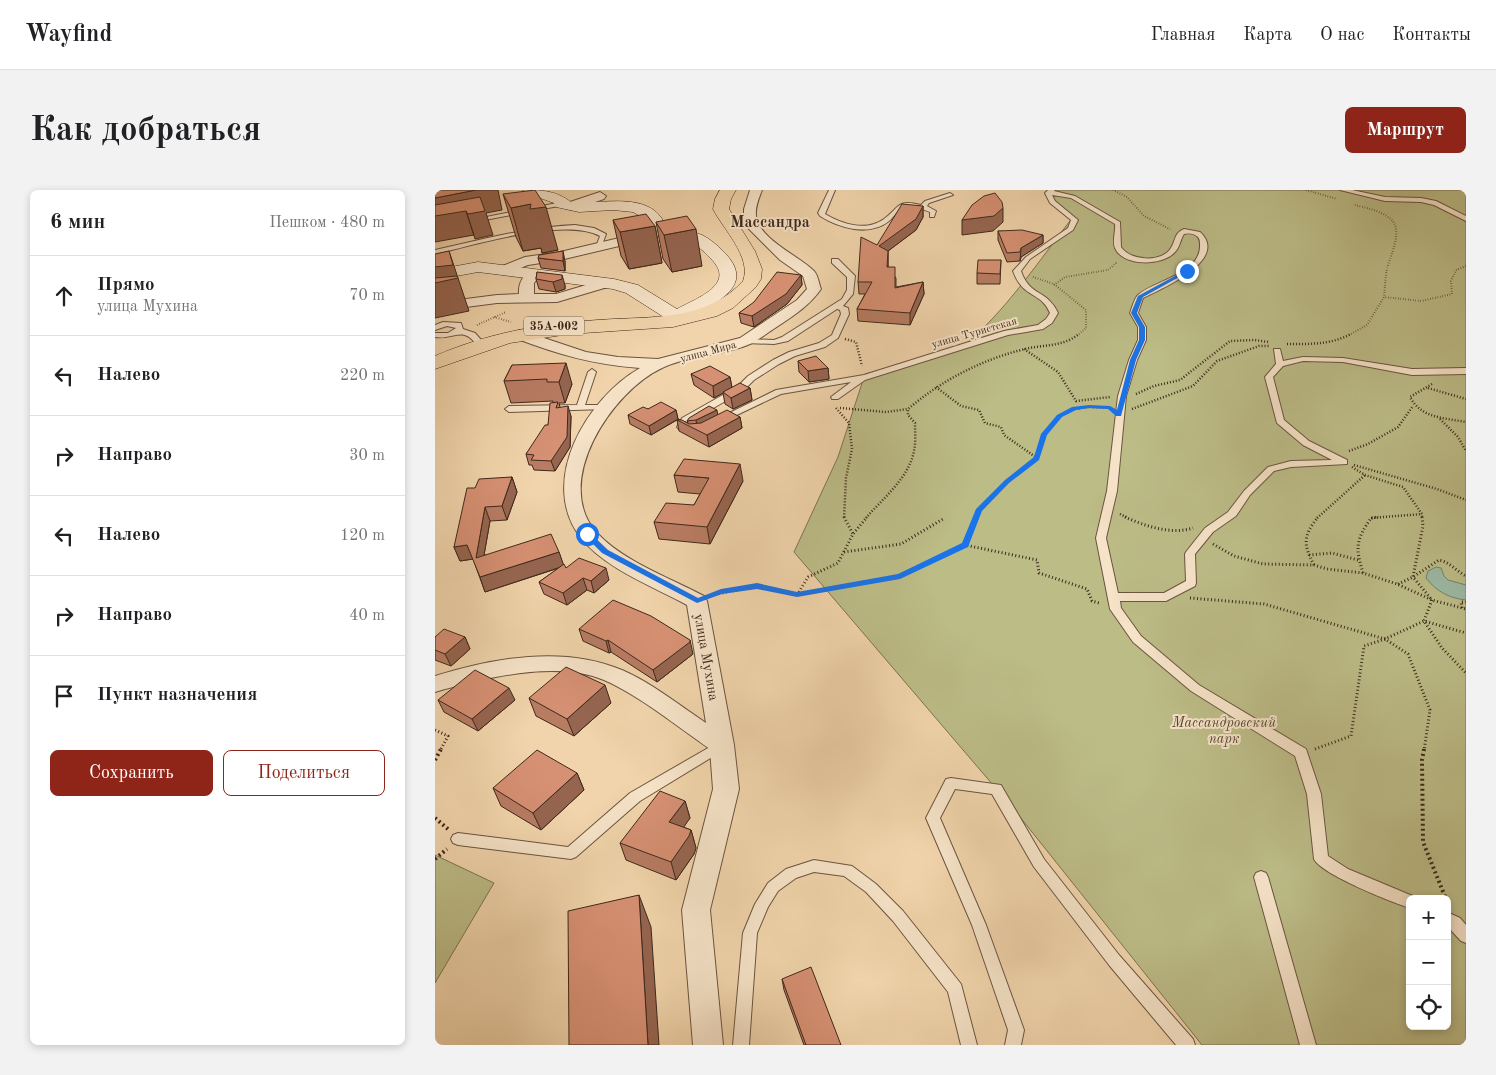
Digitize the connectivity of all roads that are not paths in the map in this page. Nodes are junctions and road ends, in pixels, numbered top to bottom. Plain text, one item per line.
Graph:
1 (531, 190) edge
2 (720, 190) edge
3 (728, 190) edge
4 (757, 190) edge
5 (832, 190) edge
6 (1343, 190) edge
7 (1050, 192) edge
8 (950, 195) dead end
9 (599, 196) dead end
10 (566, 205) junction
11 (923, 207) junction
12 (932, 216) dead end
13 (1466, 219) edge
14 (468, 221) edge
15 (509, 228) edge
16 (666, 231) junction
17 (515, 236) junction
18 (599, 247) junction
19 (435, 252) edge
20 (835, 261) dead end
21 (505, 270) junction
22 (534, 274) junction
23 (435, 275) edge
24 (606, 283) junction
25 (528, 299) junction
26 (435, 307) edge
27 (836, 307) junction
28 (677, 317) junction
29 (436, 329) edge
30 (467, 334) junction
31 (520, 335) junction
32 (745, 341) junction
33 (1277, 348) road end
34 (435, 358) edge
35 (435, 363) edge
36 (658, 364) junction
37 (1280, 364) junction
38 (1466, 371) edge
39 (592, 372) dead end
40 (865, 377) junction
41 (835, 397) road end
42 (603, 407) junction
43 (580, 408) junction
44 (509, 409) dead end
45 (707, 426) edge
46 (682, 427) edge
47 (1114, 603) junction
48 (435, 684) edge
49 (722, 744) junction
50 (458, 839) dead end
51 (1261, 877) dead end
52 (1406, 900) edge
53 (1451, 920) edge
54 (1466, 936) edge
55 (708, 1045) edge
56 (741, 1045) edge
57 (969, 1045) edge
58 (1013, 1045) edge
59 (1187, 1045) edge
60 (1308, 1045) edge

1 - 10 main road
2 - 28 highway, 35А-002
3 - 31 highway, 35А-002
4 - 32 street, улица Мира
5 - 11 lane
6 - 13 lane
7 - 40 lane, улица Туристская
7 - 47 lane
8 - 11 lane
9 - 10 street
10 - 14 lane
10 - 16 main road
11 - 12 lane
15 - 17 lane
16 - 18 street
16 - 28 main road
17 - 18 lane
17 - 19 lane
18 - 21 street
20 - 27 lane
21 - 22 main road
21 - 23 main road
22 - 24 main road
22 - 25 street
24 - 25 street
24 - 28 main road
25 - 26 street
27 - 32 lane
27 - 46 lane
28 - 30 highway, 35А-002
29 - 30 lane
30 - 34 highway, 35А-002
31 - 35 highway, 35А-002
31 - 36 street, улица Мира
32 - 36 street, улица Мира
33 - 37 lane
36 - 42 street, улица Мухина
37 - 38 lane
37 - 47 lane
39 - 43 lane
40 - 41 lane
40 - 45 lane
42 - 43 lane
42 - 49 street, улица Мухина
43 - 44 lane
47 - 52 lane
48 - 49 street
49 - 50 lane
49 - 55 street, улица Мухина
51 - 60 lane
53 - 54 lane
56 - 57 lane
58 - 59 lane

